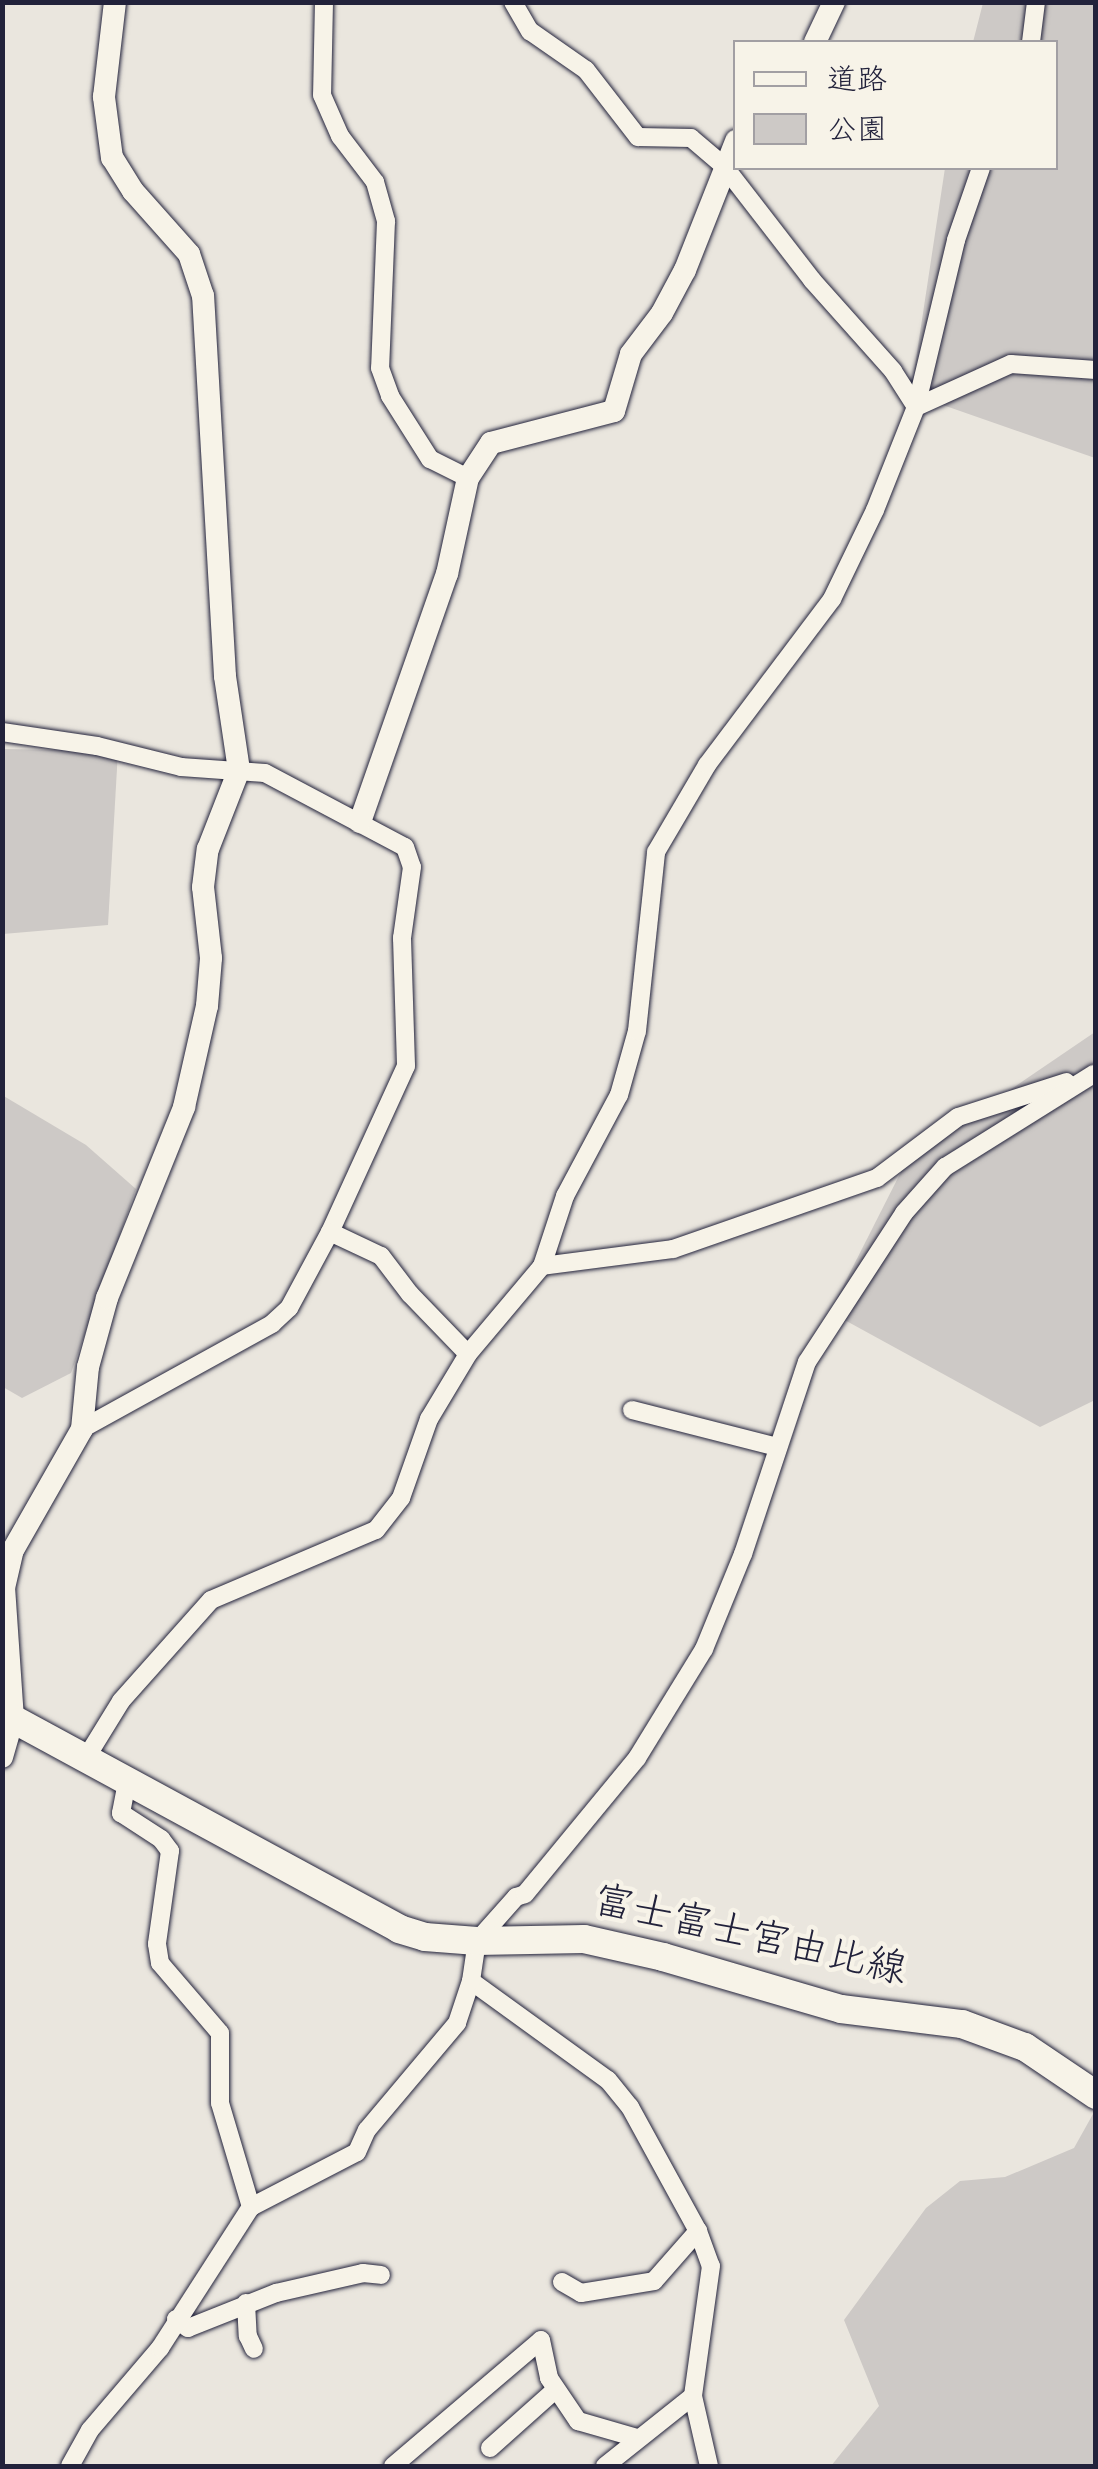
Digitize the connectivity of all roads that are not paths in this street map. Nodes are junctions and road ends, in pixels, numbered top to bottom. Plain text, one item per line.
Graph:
1 (115, 2) edge
2 (324, 2) edge
3 (514, 2) edge
4 (834, 2) edge
5 (1036, 2) edge
6 (816, 40) edge
7 (1031, 40) edge
8 (733, 147) edge
9 (724, 166) junction
10 (979, 170) edge
11 (1096, 370) edge
12 (916, 407) junction
13 (468, 478) junction
14 (2, 732) edge
15 (238, 770) junction
16 (360, 822) junction
17 (1095, 1074) edge
18 (330, 1232) junction
19 (542, 1266) junction
20 (468, 1354) junction
21 (632, 1410) dead end
22 (82, 1428) junction
23 (776, 1447) junction
24 (8, 1716) edge
25 (2, 1757) edge
26 (86, 1758) junction
27 (126, 1782) junction
28 (477, 1941) junction
29 (472, 1980) junction
30 (1096, 2095) edge
31 (251, 2207) junction
32 (698, 2231) junction
33 (381, 2275) dead end
34 (562, 2282) dead end
35 (246, 2303) junction
36 (176, 2319) junction
37 (254, 2349) dead end
38 (556, 2390) junction
39 (693, 2396) junction
40 (637, 2438) junction
41 (490, 2448) dead end
42 (70, 2466) edge
43 (393, 2466) edge
44 (605, 2466) edge
45 (709, 2466) edge

1 - 15 street
2 - 13 street
3 - 9 street
4 - 6 street
5 - 7 street
8 - 9 street
9 - 12 street
9 - 13 street
10 - 12 street
11 - 12 street
12 - 19 street
13 - 16 street
14 - 15 street
15 - 16 street
15 - 22 street
16 - 18 street
17 - 19 street
17 - 23 street
18 - 20 street
18 - 22 street
19 - 20 street
20 - 26 street
21 - 23 street
22 - 24 street
23 - 28 street
24 - 25 street
24 - 26 main road, 富士富士宮由比線
26 - 27 main road, 富士富士宮由比線
27 - 28 main road, 富士富士宮由比線
27 - 31 street
28 - 29 street
28 - 30 main road, 富士富士宮由比線
29 - 31 street
29 - 32 street
31 - 36 street
32 - 34 street
32 - 39 street
33 - 35 street
35 - 36 street
35 - 37 street
36 - 42 street
38 - 40 street
38 - 41 street
38 - 43 street
39 - 40 street
39 - 45 street
40 - 44 street

